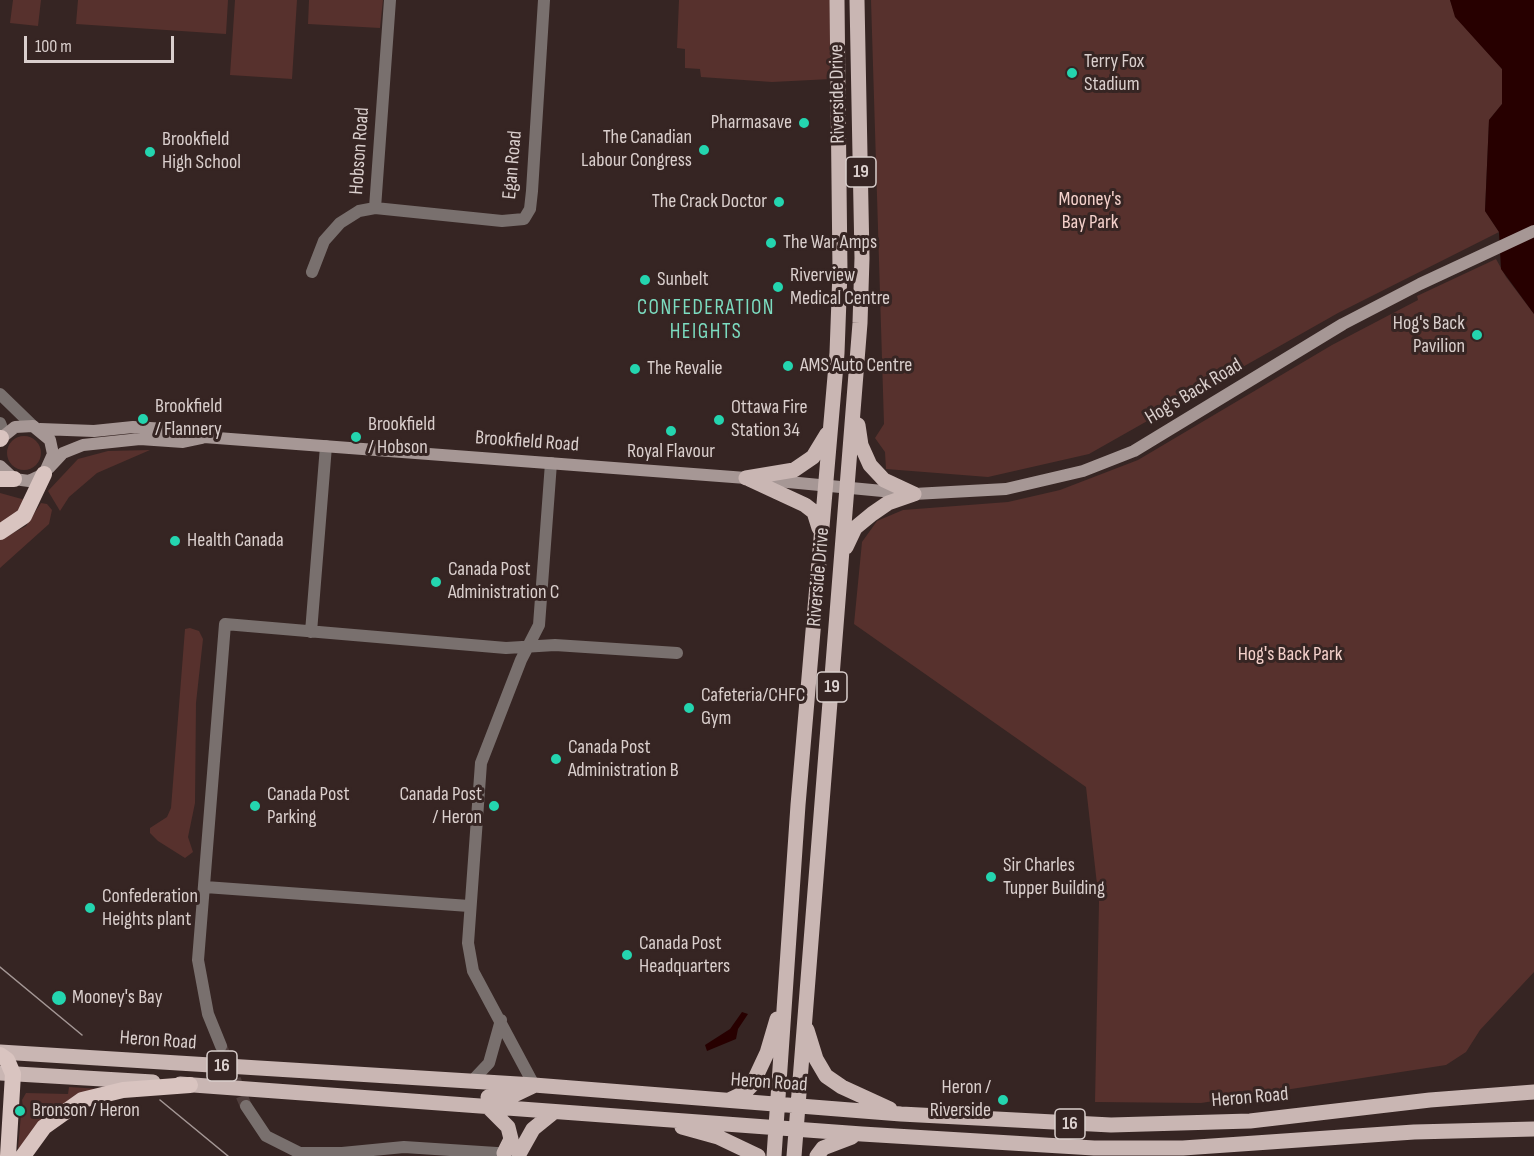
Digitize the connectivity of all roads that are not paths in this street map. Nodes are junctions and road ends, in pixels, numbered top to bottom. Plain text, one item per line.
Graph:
1 (390, 0) edge
2 (544, 0) edge
3 (837, 0) edge
4 (857, 0) edge
5 (859, 86) junction
6 (838, 87) junction
7 (375, 208) junction
8 (1534, 231) edge
9 (312, 272) dead end
10 (0, 394) edge
11 (855, 402) junction
12 (37, 428) junction
13 (830, 428) junction
14 (1, 434) edge
15 (204, 437) junction
16 (326, 446) junction
17 (551, 463) junction
18 (0, 466) edge
19 (46, 471) junction
20 (746, 478) junction
21 (7, 479) edge
22 (825, 485) junction
23 (847, 488) junction
24 (914, 494) junction
25 (0, 532) edge
26 (821, 536) junction
27 (841, 563) junction
28 (311, 632) junction
29 (526, 648) junction
30 (677, 653) dead end
31 (205, 887) junction
32 (470, 906) junction
33 (786, 981) junction
34 (804, 1017) junction
35 (501, 1020) junction
36 (221, 1046) tunnel mouth
37 (0, 1054) edge
38 (6, 1073) edge
39 (472, 1081) junction
40 (190, 1085) junction
41 (534, 1085) junction
42 (1534, 1092) edge
43 (383, 1098) junction
44 (726, 1101) junction
45 (778, 1104) junction
46 (246, 1106) tunnel mouth
47 (487, 1106) junction
48 (797, 1106) junction
49 (554, 1112) junction
50 (901, 1114) junction
51 (648, 1118) junction
52 (776, 1127) junction
53 (1534, 1128) edge
54 (796, 1129) junction
55 (862, 1134) junction
56 (512, 1154) junction
57 (8, 1156) edge
58 (23, 1156) edge
59 (758, 1156) edge
60 (774, 1156) edge
61 (794, 1156) edge
62 (817, 1156) edge

1 - 7 street, Hobson Road
2 - 7 street, Egan Road
3 - 6 main road, Riverside Drive / 19
4 - 5 main road, Riverside Drive / 19
5 - 6 main road
5 - 11 main road, Riverside Drive / 19
6 - 13 main road, Riverside Drive / 19
7 - 9 street, Hobson Road
8 - 24 main road, Hog's Back Road
10 - 12 street
11 - 23 main road, Riverside Drive / 19
11 - 24 main road
12 - 14 main road, Brookfield Road
12 - 15 main road, Brookfield Road
12 - 19 main road
13 - 20 main road
13 - 22 main road, Riverside Drive / 19
15 - 16 main road, Brookfield Road
15 - 19 main road, Brookfield Road
16 - 17 main road, Brookfield Road
16 - 28 street
17 - 20 main road, Brookfield Road
17 - 29 street
18 - 21 main road
19 - 21 main road
19 - 25 highway
20 - 22 main road, Brookfield Road
20 - 26 main road
22 - 23 main road, Brookfield Road
22 - 26 main road, Riverside Drive / 19
23 - 24 main road, Hog's Back Road
23 - 27 main road, Riverside Drive / 19
24 - 27 main road
26 - 33 main road, Riverside Drive / 19
27 - 34 main road, Riverside Drive / 19
28 - 29 street
28 - 31 street
29 - 30 street
29 - 32 street
31 - 32 street
31 - 36 street
32 - 35 street
33 - 44 main road
33 - 45 main road, Riverside Drive / 19
34 - 48 main road, Riverside Drive / 19
34 - 50 main road
35 - 39 street
35 - 41 street
37 - 38 highway
37 - 39 main road, Heron Road / 16
38 - 40 main road, 16
38 - 57 highway
39 - 41 main road, Heron Road / 16
40 - 43 main road, 16
40 - 58 highway
41 - 43 main road
41 - 44 main road, Heron Road / 16
42 - 50 main road, Heron Road / 16
43 - 47 main road, 16
44 - 45 main road, Heron Road / 16
45 - 48 main road, Heron Road / 16
45 - 52 main road, Riverside Drive / 19
46 - 56 street
47 - 49 main road, 16
47 - 56 main road
48 - 50 main road, Heron Road / 16
48 - 54 main road, Riverside Drive / 19
49 - 51 main road, 16
49 - 56 main road
51 - 52 main road, 16
51 - 59 main road
52 - 54 main road, 16
52 - 60 main road, Riverside Drive / 19
53 - 55 main road, 16
54 - 55 main road, 16
54 - 61 main road, Riverside Drive / 19
55 - 62 main road

